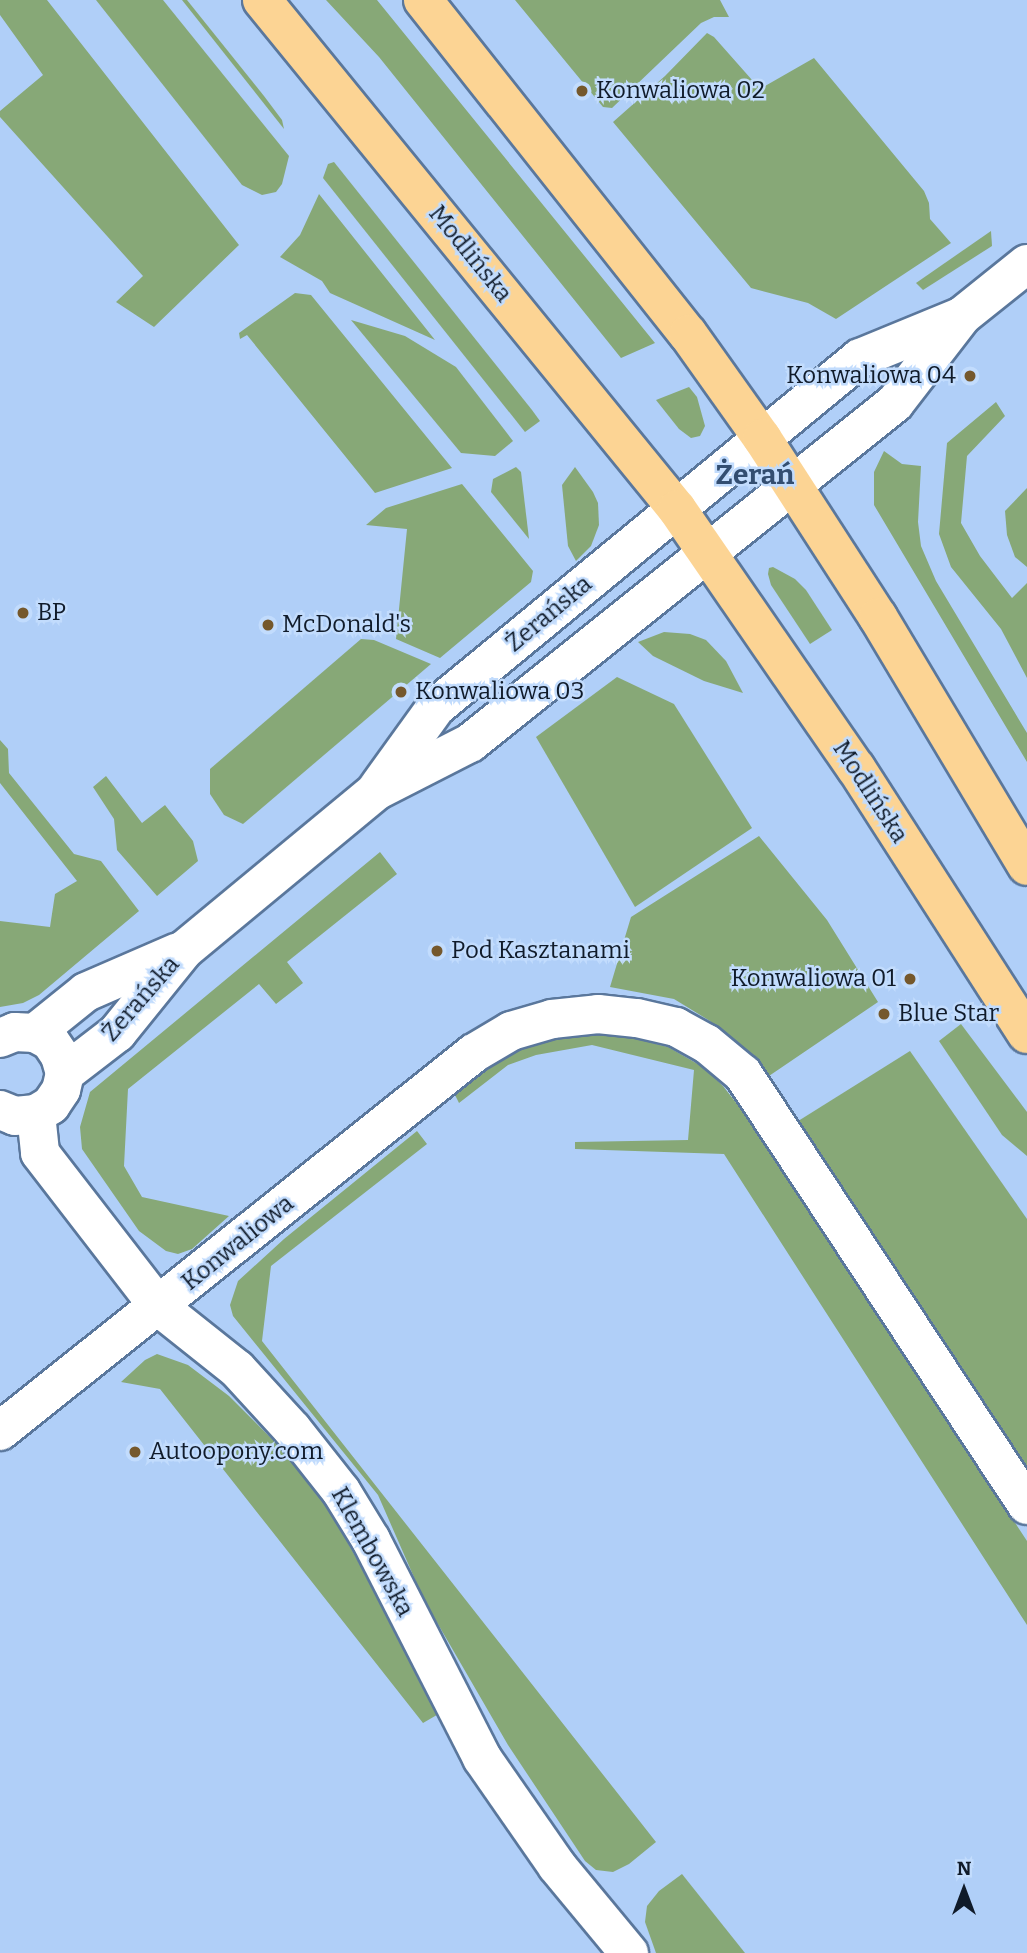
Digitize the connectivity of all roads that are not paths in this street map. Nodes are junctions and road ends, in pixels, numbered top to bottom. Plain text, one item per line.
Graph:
1 (262, 0) edge
2 (424, 0) edge
3 (1027, 264) edge
4 (962, 316) junction
5 (762, 438) junction
6 (794, 485) junction
7 (677, 509) junction
8 (709, 554) junction
9 (376, 791) junction
10 (1027, 866) edge
11 (184, 950) junction
12 (1027, 1034) edge
13 (17, 1035) edge
14 (65, 1073) junction
15 (18, 1112) edge
16 (159, 1307) junction
17 (0, 1431) edge
18 (1027, 1505) edge
19 (629, 1953) edge

1 - 7 main road, Modlińska
2 - 5 main road
3 - 4 street
4 - 5 street
4 - 6 street
5 - 6 main road
5 - 7 street
6 - 8 street
6 - 10 main road
7 - 8 main road, Modlińska
7 - 9 street, Żerańska
8 - 9 street, Żerańska
8 - 12 main road, Modlińska
9 - 11 street, Żerańska
11 - 13 street, Żerańska
11 - 14 street, Żerańska
13 - 14 street
14 - 15 street
15 - 16 street, Klembowska
16 - 17 street, Konwaliowa
16 - 18 street, Konwaliowa
16 - 19 street, Klembowska

